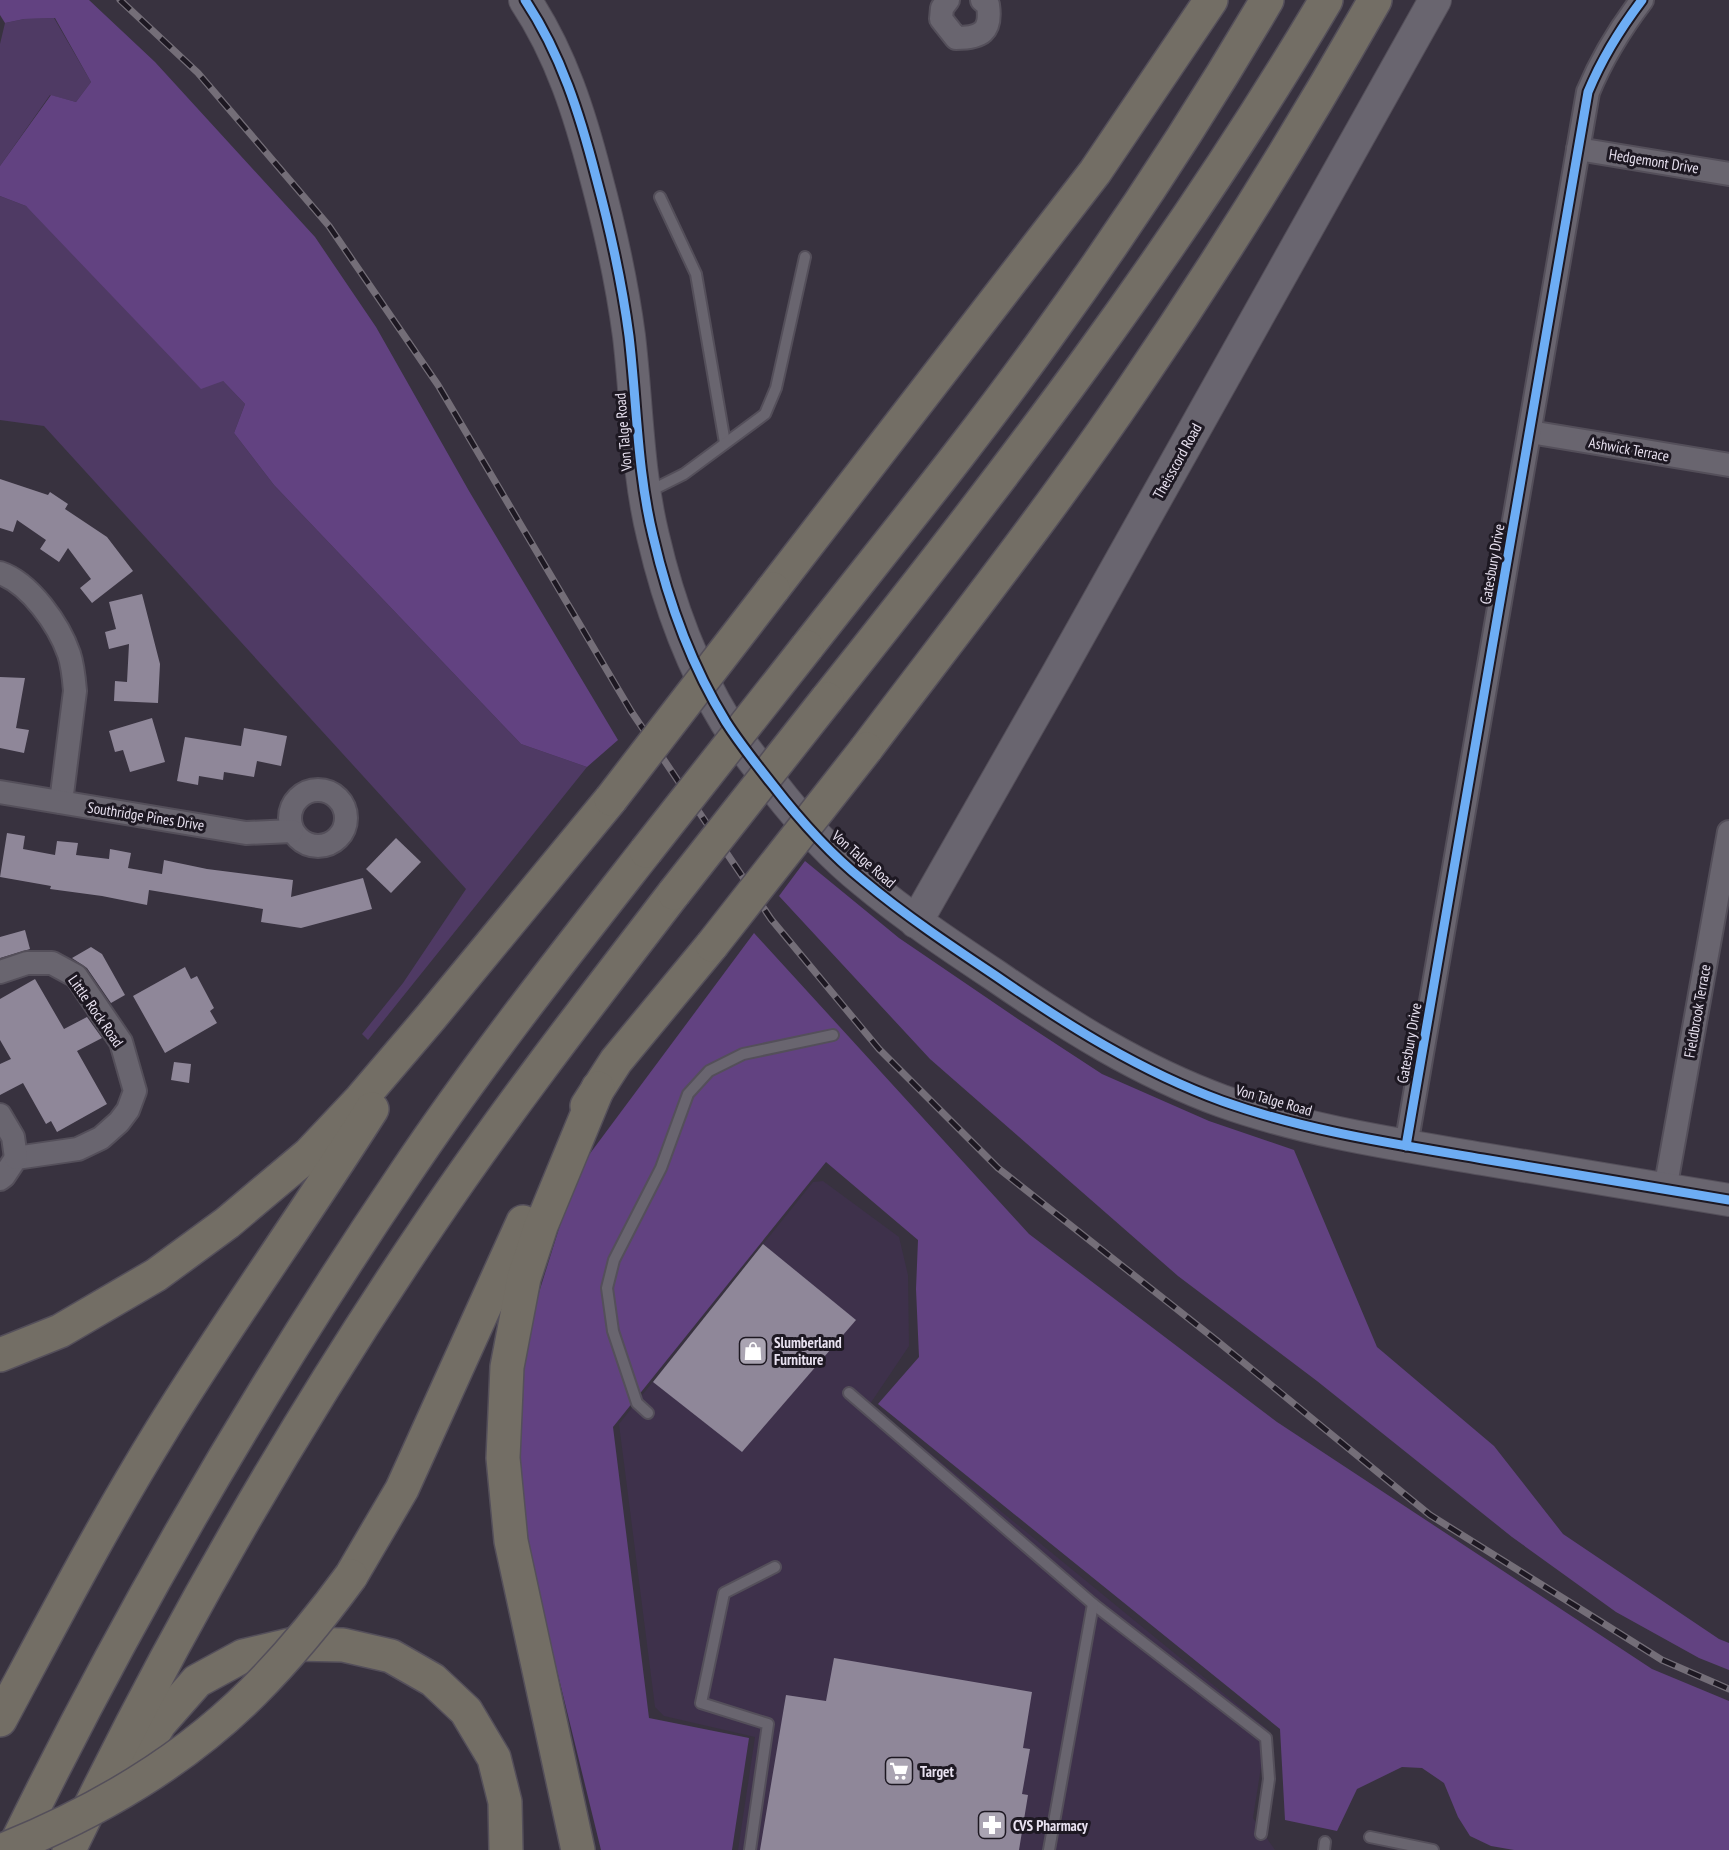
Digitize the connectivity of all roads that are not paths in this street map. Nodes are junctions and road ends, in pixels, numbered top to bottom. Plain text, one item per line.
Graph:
1 (525, 0) edge
2 (948, 0) edge
3 (982, 0) edge
4 (1211, 0) edge
5 (1268, 0) edge
6 (1326, 0) edge
7 (1375, 0) edge
8 (1435, 0) edge
9 (1642, 0) edge
10 (1578, 149) junction
11 (1729, 174) edge
12 (660, 197) dead end
13 (805, 256) dead end
14 (1530, 432) junction
15 (725, 443) junction
16 (1729, 465) edge
17 (645, 494) junction
18 (0, 573) edge
19 (0, 792) edge
20 (61, 802) junction
21 (292, 831) dead end
22 (1729, 832) edge
23 (916, 922) junction
24 (0, 972) edge
25 (431, 1017) junction
26 (833, 1035) dead end
27 (598, 1088) junction
28 (0, 1115) edge
29 (1406, 1146) junction
30 (16, 1158) junction
31 (0, 1179) edge
32 (1665, 1190) junction
33 (1729, 1200) edge
34 (0, 1355) edge
35 (849, 1394) dead end
36 (648, 1413) dead end
37 (775, 1567) dead end
38 (1093, 1604) junction
39 (0, 1720) edge
40 (97, 1791) junction
41 (1261, 1834) dead end
42 (1370, 1837) dead end
43 (3, 1850) edge
44 (13, 1850) edge
45 (69, 1850) edge
46 (506, 1850) edge
47 (578, 1850) edge
48 (750, 1850) edge
49 (1048, 1850) edge
50 (1433, 1850) edge

1 - 17 street, Von Talge Road
2 - 3 street
4 - 25 highway, bridge
5 - 44 highway, bridge
6 - 40 highway, bridge
7 - 27 highway, bridge
8 - 23 street, Theisscord Road
9 - 10 street, Gatesbury Drive
10 - 11 street, Hedgemont Drive
10 - 14 street, Gatesbury Drive
12 - 15 lane
13 - 15 lane
14 - 16 street, Ashwick Terrace
14 - 29 street, Gatesbury Drive
15 - 17 lane
17 - 23 street, Von Talge Road
18 - 20 street
19 - 20 street, Southridge Pines Drive
20 - 21 street, Southridge Pines Drive
22 - 32 street, Fieldbrook Terrace
23 - 29 street, Von Talge Road
24 - 30 street, Little Rock Road
25 - 34 highway
25 - 39 highway
26 - 36 lane
27 - 43 highway, bridge
27 - 47 highway
28 - 30 street
29 - 32 street, Von Talge Road
30 - 31 street
32 - 33 street, Von Talge Road
35 - 38 lane
37 - 48 lane
38 - 41 lane
38 - 49 lane
40 - 45 highway
40 - 46 highway
42 - 50 lane

